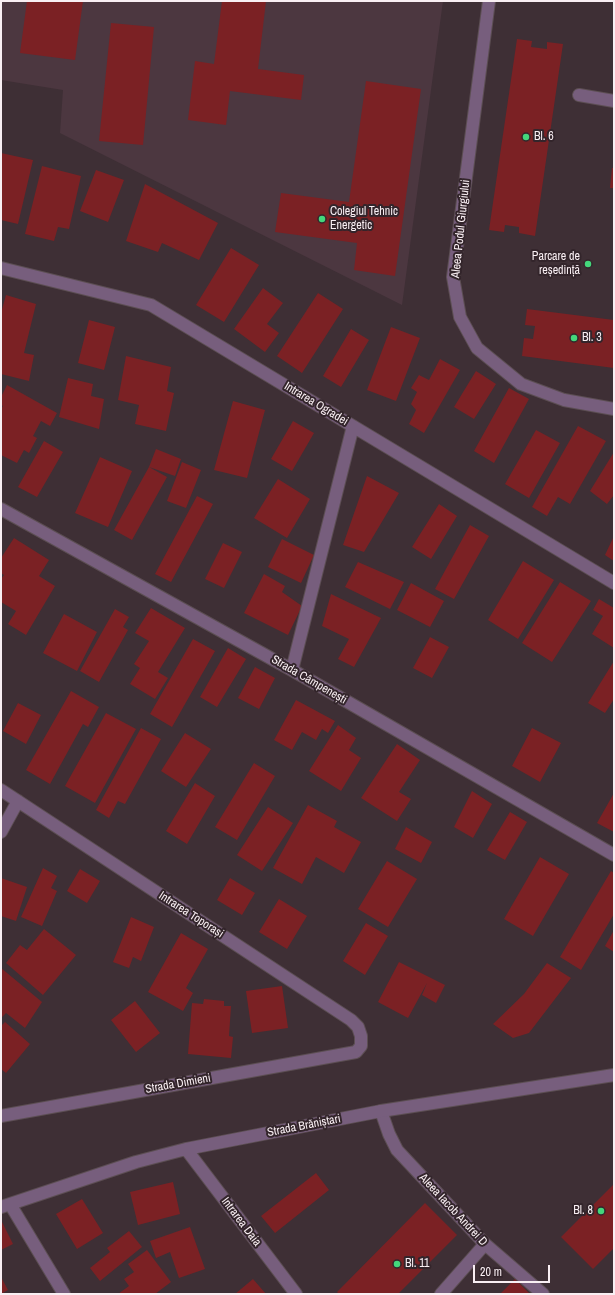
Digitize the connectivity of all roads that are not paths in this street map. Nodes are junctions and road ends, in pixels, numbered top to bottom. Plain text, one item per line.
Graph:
1 (489, 1) edge
2 (579, 95) dead end
3 (614, 100) edge
4 (1, 268) edge
5 (614, 409) edge
6 (353, 426) junction
7 (1, 509) edge
8 (614, 583) edge
9 (292, 670) junction
10 (1, 790) edge
11 (18, 801) junction
12 (1, 832) edge
13 (614, 855) edge
14 (356, 1052) joint
15 (614, 1075) edge
16 (382, 1111) junction
17 (1, 1116) edge
18 (186, 1149) junction
19 (6, 1206) edge
20 (485, 1244) junction
21 (64, 1294) edge
22 (296, 1294) edge
23 (441, 1294) edge
24 (543, 1294) edge

1 - 5 street, Aleea Podul Giurgiului
2 - 3 street
4 - 6 street, Intrarea Ogradei
6 - 8 street, Intrarea Ogradei
6 - 9 street
7 - 9 street, Strada Câmpenești
9 - 13 street, Strada Câmpenești
10 - 11 street, Intrarea Toporași
11 - 12 street
11 - 14 street, Intrarea Toporași
14 - 17 street, Strada Dimieni
15 - 16 street, Strada Brăniștari
16 - 18 street, Strada Brăniștari
16 - 20 street, Aleea Iacob Andrei D
18 - 19 street, Strada Brăniștari
18 - 22 street, Intrarea Daia
19 - 21 street
20 - 23 street
20 - 24 street, Aleea Iacob Andrei D

